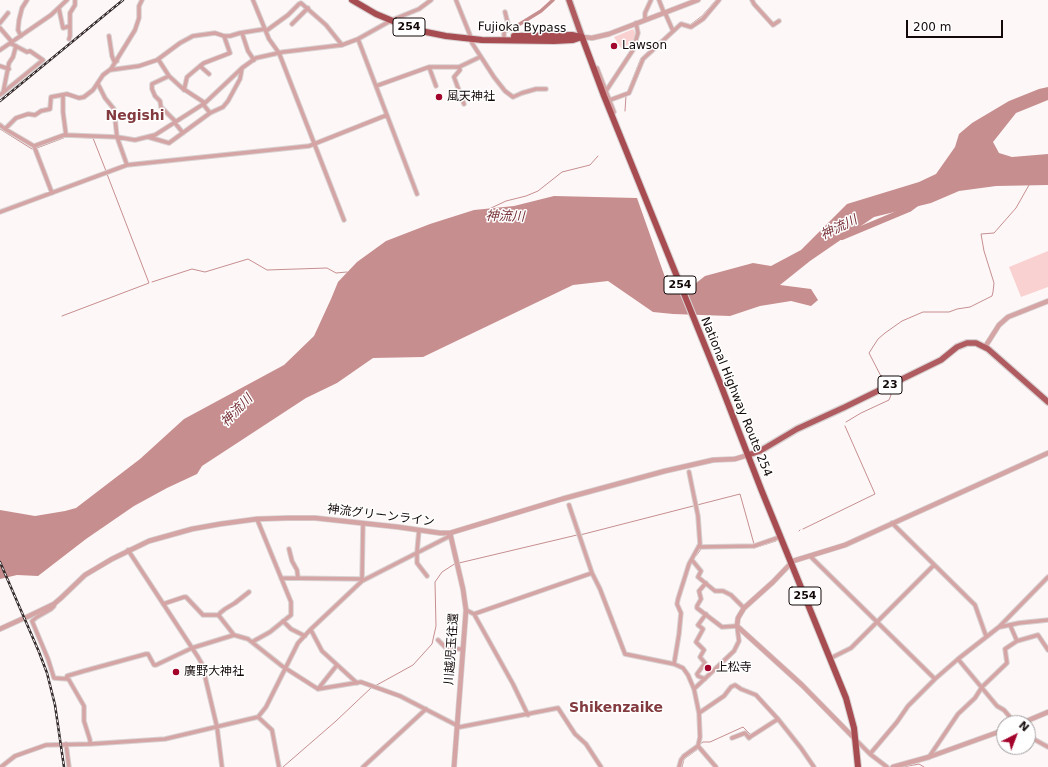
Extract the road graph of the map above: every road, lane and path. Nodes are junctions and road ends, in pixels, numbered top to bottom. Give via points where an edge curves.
1 (27, 0) edge
2 (67, 0) edge
3 (75, 0) edge
4 (142, 0) edge
5 (253, 0) edge
6 (352, 0) edge
7 (431, 0) edge
8 (456, 0) edge
9 (569, 0) edge
10 (651, 0) edge
11 (659, 0) edge
12 (698, 0) edge
13 (719, 0) edge
14 (752, 0) edge
15 (308, 8) junction
16 (59, 9) junction
17 (505, 12) dead end
18 (8, 13) dead end
19 (664, 13) junction
20 (392, 20) junction
21 (645, 20) junction
22 (778, 21) dead end
23 (0, 23) edge
24 (636, 23) junction
25 (292, 24) dead end
26 (70, 26) junction
27 (0, 28) edge
28 (265, 30) junction
29 (673, 32) junction
30 (242, 33) junction
31 (21, 36) junction
32 (109, 36) dead end
33 (224, 36) junction
34 (504, 36) junction
35 (582, 37) junction
36 (470, 38) junction
37 (68, 39) dead end
38 (358, 39) junction
39 (11, 42) junction
40 (0, 44) edge
41 (342, 45) junction
42 (16, 46) junction
43 (2, 49) edge
44 (278, 53) junction
45 (480, 57) junction
46 (158, 59) junction
47 (254, 60) junction
48 (116, 61) junction
49 (590, 62) junction
50 (0, 66) edge
51 (200, 66) junction
52 (429, 66) junction
53 (459, 67) junction
54 (9, 68) junction
55 (242, 68) junction
56 (110, 70) junction
57 (209, 74) dead end
58 (169, 76) junction
59 (98, 84) junction
60 (376, 86) junction
61 (436, 86) dead end
62 (546, 89) dead end
63 (184, 90) junction
64 (606, 91) junction
65 (1, 94) edge
66 (63, 95) junction
67 (610, 100) junction
68 (204, 104) junction
69 (464, 104) dead end
70 (614, 112) dead end
71 (210, 113) junction
72 (387, 116) junction
73 (175, 122) junction
74 (0, 125) edge
75 (5, 129) junction
76 (183, 133) junction
77 (66, 135) junction
78 (117, 137) junction
79 (148, 137) junction
80 (314, 144) junction
81 (34, 146) junction
82 (127, 165) junction
83 (52, 193) junction
84 (417, 194) dead end
85 (0, 212) edge
86 (344, 220) dead end
87 (1048, 301) edge
88 (985, 347) junction
89 (1048, 402) edge
90 (747, 452) junction
91 (1048, 453) edge
92 (689, 472) dead end
93 (569, 504) dead end
94 (257, 519) junction
95 (363, 524) junction
96 (892, 524) junction
97 (419, 530) junction
98 (450, 533) junction
99 (777, 538) dead end
100 (700, 547) junction
101 (289, 549) dead end
102 (128, 550) junction
103 (417, 552) junction
104 (810, 556) junction
105 (692, 560) junction
106 (791, 562) junction
107 (934, 565) junction
108 (592, 573) junction
109 (426, 576) dead end
110 (1048, 577) edge
111 (281, 578) junction
112 (298, 578) junction
113 (362, 580) junction
114 (706, 583) junction
115 (249, 592) dead end
116 (54, 604) junction
117 (163, 604) junction
118 (744, 608) junction
119 (466, 610) junction
120 (474, 614) junction
121 (706, 614) junction
122 (219, 616) junction
123 (27, 617) dead end
124 (22, 619) dead end
125 (1048, 620) edge
126 (283, 621) junction
127 (877, 622) junction
128 (1010, 625) junction
129 (737, 626) junction
130 (999, 627) junction
131 (0, 629) edge
132 (310, 630) junction
133 (234, 635) junction
134 (304, 636) junction
135 (986, 636) junction
136 (438, 640) dead end
137 (1017, 641) junction
138 (252, 642) junction
139 (192, 648) junction
140 (463, 649) junction
141 (1048, 650) edge
142 (831, 658) junction
143 (958, 659) junction
144 (674, 664) junction
145 (336, 665) junction
146 (286, 668) junction
147 (66, 679) junction
148 (705, 679) junction
149 (935, 679) junction
150 (357, 683) junction
151 (982, 687) junction
152 (318, 689) junction
153 (694, 689) junction
154 (426, 709) junction
155 (1048, 712) edge
156 (699, 713) junction
157 (528, 715) junction
158 (1008, 715) edge
159 (1036, 717) edge
160 (258, 718) junction
161 (778, 719) junction
162 (457, 726) junction
163 (217, 727) junction
164 (996, 733) edge
165 (732, 738) dead end
166 (856, 739) junction
167 (1036, 740) edge
168 (66, 744) junction
169 (90, 744) junction
170 (698, 746) junction
171 (1048, 747) edge
172 (870, 754) junction
173 (929, 757) junction
174 (1, 767) edge
175 (69, 767) edge
176 (222, 767) edge
177 (278, 767) edge
178 (363, 767) edge
179 (454, 767) edge
180 (601, 767) edge
181 (679, 767) edge
182 (716, 767) edge
183 (814, 767) edge
184 (858, 767) edge
185 (887, 767) edge
186 (893, 767) edge

1 - 31 street via 19,20 18,30
2 - 16 street
3 - 26 street via 70,13
4 - 48 street via 135,30
5 - 28 street
6 - 20 highway, Fujioka Bypass / 254
7 - 20 street via 420,9
8 - 36 street
9 - 35 main road
10 - 21 street
11 - 19 street
12 - 19 street
13 - 29 street via 703,19 691,27 681,24
14 - 22 street via 773,25
15 - 25 street
15 - 28 street via 299,4 288,15
15 - 41 street
16 - 26 street via 63,28
16 - 31 street
17 - 34 street via 509,28 504,32
18 - 23 street
19 - 21 street
19 - 29 street
20 - 36 highway, Fujioka Bypass / 254 via 426,32
20 - 38 street
21 - 24 street
24 - 35 street via 604,35
24 - 64 street via 638,33 633,50
26 - 37 street
27 - 39 street
28 - 30 street
28 - 44 street
29 - 67 street via 643,59 629,93
30 - 33 street
30 - 47 street
31 - 39 street
32 - 48 street via 112,56
33 - 46 street via 215,33 193,36
33 - 51 street via 230,53
34 - 35 highway, Fujioka Bypass / 254
34 - 36 highway, Fujioka Bypass / 254
35 - 36 highway, Fujioka Bypass / 254 via 573,40
35 - 49 highway, National Highway Route 254 / 254
36 - 45 street
38 - 41 street
38 - 60 street
39 - 42 street
39 - 43 street
40 - 43 street
41 - 44 street
42 - 54 street
42 - 65 street via 43,60
44 - 47 street
44 - 80 street
45 - 53 street
45 - 62 street via 501,87 513,97 536,89
46 - 56 street via 139,66
46 - 58 street
47 - 55 street
48 - 56 street
49 - 64 street via 595,65
49 - 90 highway, National Highway Route 254 / 254
50 - 54 street
51 - 57 street
51 - 63 street via 187,77
52 - 53 street
52 - 60 street
52 - 61 street
53 - 69 street via 460,70 454,77
54 - 65 street
55 - 68 street
55 - 71 street via 240,79 228,101 223,107
56 - 59 street via 103,75
58 - 63 street
58 - 73 street via 152,84 152,89 160,100 161,107
59 - 66 street via 84,97
59 - 78 street via 114,109
60 - 72 street
63 - 68 street
64 - 67 street
66 - 75 street via 51,97 50,109 16,118
66 - 77 street
67 - 70 street
68 - 71 street
68 - 73 street
71 - 76 street
72 - 80 street
72 - 84 street
73 - 76 street
73 - 79 street
74 - 75 street
75 - 81 street
76 - 79 street via 169,143
77 - 78 street
77 - 81 street
78 - 79 street via 135,140
78 - 82 street
80 - 82 street
80 - 86 street
81 - 83 street
82 - 83 street
83 - 85 street
87 - 88 street via 1008,317 999,325
88 - 89 main road
88 - 90 main road, 23 via 967,343 957,347 941,360 797,429 760,451
90 - 98 street, 神流グリーンライン via 734,459 713,460 665,471
90 - 106 highway, National Highway Route 254 / 254
91 - 96 street
92 - 100 street via 698,516
93 - 108 street
94 - 95 street, 神流グリーンライン via 315,518
94 - 102 street, 神流グリーンライン via 192,529
94 - 111 street
95 - 97 street, 神流グリーンライン
95 - 113 street
96 - 104 street via 845,545
96 - 107 street
97 - 98 street, 神流グリーンライン
97 - 103 street
98 - 103 street via 448,537
98 - 119 street, 川越児玉往還
99 - 100 street via 754,546
100 - 105 street
101 - 112 street
102 - 116 street, 神流グリーンライン via 85,575
102 - 117 street
103 - 109 street via 417,563
103 - 113 street
104 - 106 street
104 - 127 street
105 - 114 street via 700,571 698,577
105 - 144 street via 677,604 681,613 680,634
106 - 118 street via 774,582
106 - 142 highway, National Highway Route 254 / 254
107 - 127 street
107 - 135 street via 975,605
108 - 120 street
108 - 144 street via 625,654
110 - 130 street
111 - 112 street
111 - 126 street via 291,602 291,615
112 - 113 street
113 - 132 street
114 - 118 street via 715,591 731,595
114 - 121 street via 699,591 701,599 697,606
115 - 122 street
116 - 123 street, 神流グリーンライン
116 - 147 street via 51,610 32,621 54,678
117 - 122 street via 186,597 203,615
117 - 139 street
118 - 129 street
119 - 120 street
119 - 140 street, 川越児玉往還
120 - 157 street
121 - 129 street via 722,626
121 - 148 street via 698,625 703,629 696,642 704,650 700,657 705,663 697,674
122 - 133 street
124 - 131 street
125 - 128 street
126 - 134 street
126 - 138 street
127 - 142 street via 851,648
127 - 149 street
128 - 130 street
128 - 137 street
129 - 148 street via 739,641 734,651
129 - 166 street
130 - 135 street
132 - 134 street
132 - 145 street via 322,651
133 - 138 street
133 - 139 street
134 - 146 street
135 - 143 street
136 - 140 street via 447,649
137 - 141 street via 1038,635
137 - 151 street via 1005,649 1007,663
138 - 146 street
139 - 147 street via 156,665 146,654 67,676
139 - 163 street via 202,664
140 - 162 street, 川越児玉往還
142 - 166 highway, National Highway Route 254 / 254 via 846,698
143 - 149 street
143 - 151 street
144 - 153 street via 686,671
145 - 150 street
145 - 152 street
146 - 152 street
146 - 160 street via 266,708
147 - 169 street via 84,706 84,721
148 - 153 street
149 - 172 street via 908,706
150 - 152 street
150 - 154 street via 361,682 400,696
151 - 158 street via 997,706
151 - 173 street via 975,698 958,714
153 - 156 street
154 - 162 street
154 - 178 street
155 - 159 street
156 - 161 street via 735,685 756,695
156 - 170 street
157 - 162 street
157 - 180 street via 558,708
160 - 163 street
160 - 177 street via 272,730
161 - 165 street via 750,738 745,733
161 - 183 street
162 - 179 street, 川越児玉往還
163 - 169 street via 165,739
163 - 176 street
164 - 173 street
166 - 172 street
166 - 184 highway, National Highway Route 254 / 254
167 - 171 street
168 - 169 street
168 - 174 street via 46,745 20,754
168 - 175 street
170 - 181 street via 684,756
170 - 182 street
172 - 185 street
173 - 186 street

